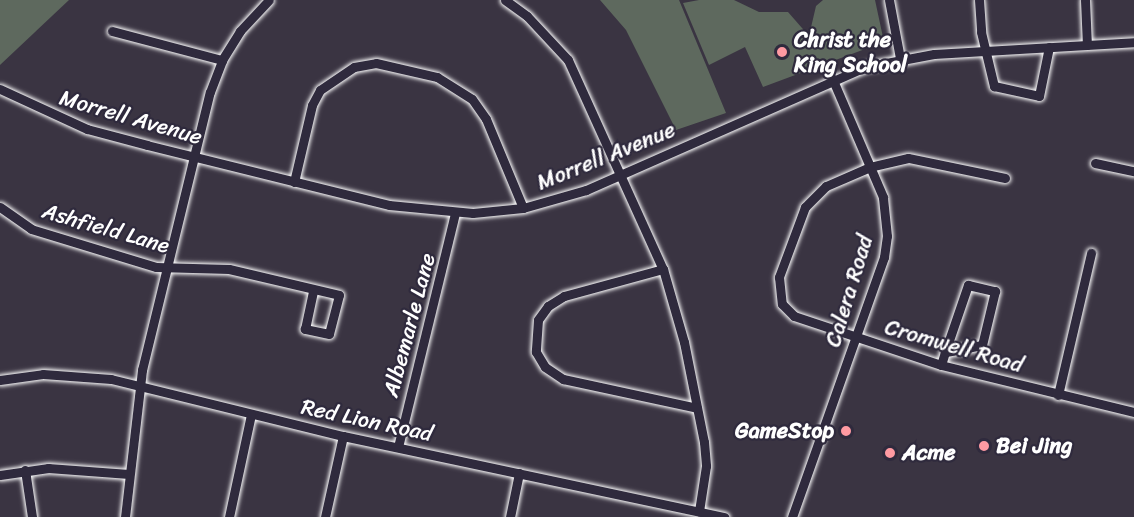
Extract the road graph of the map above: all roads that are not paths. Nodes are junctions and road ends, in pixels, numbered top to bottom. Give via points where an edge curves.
1 (505, 0) edge
2 (889, 0) edge
3 (979, 0) edge
4 (1085, 0) edge
5 (264, 1) edge
6 (112, 31) dead end
7 (1134, 42) edge
8 (1087, 45) junction
9 (1049, 47) junction
10 (987, 51) junction
11 (900, 58) junction
12 (222, 60) junction
13 (832, 78) junction
14 (0, 89) edge
15 (195, 156) junction
16 (1095, 163) dead end
17 (870, 167) junction
18 (1134, 171) edge
19 (621, 174) junction
20 (1005, 178) dead end
21 (294, 182) junction
22 (0, 207) edge
23 (523, 208) junction
24 (455, 213) junction
25 (1090, 253) dead end
26 (168, 267) junction
27 (663, 269) junction
28 (313, 290) junction
29 (857, 337) junction
30 (945, 352) junction
31 (941, 365) junction
32 (0, 380) edge
33 (140, 386) junction
34 (1058, 395) junction
35 (697, 408) junction
36 (1134, 412) edge
37 (251, 414) junction
38 (343, 436) junction
39 (398, 447) junction
40 (25, 470) junction
41 (519, 473) junction
42 (129, 474) junction
43 (0, 475) edge
44 (699, 512) junction
45 (32, 517) edge
46 (125, 517) edge
47 (229, 517) edge
48 (325, 517) edge
49 (510, 517) edge
50 (725, 517) edge
51 (792, 517) edge

1 - 19 street via 527,16 568,60
2 - 11 street
3 - 10 street
4 - 8 street
5 - 12 street
6 - 12 street
7 - 8 street, Morrell Avenue
8 - 9 street, Morrell Avenue
9 - 10 street, Morrell Avenue
9 - 10 street via 1039,96 994,86
10 - 11 street, Morrell Avenue
11 - 13 street, Morrell Avenue
12 - 15 street
13 - 17 street, Calera Road
13 - 19 street, Morrell Avenue
14 - 15 street, Morrell Avenue via 87,129
15 - 21 street, Morrell Avenue
15 - 26 street
16 - 18 street
17 - 20 street via 908,158
17 - 29 street, Calera Road via 883,197 887,236
17 - 29 street, Cromwell Road via 826,186 808,200 779,276 782,304 794,316
19 - 23 street, Morrell Avenue via 571,195
19 - 27 street
21 - 23 street via 312,105 320,90 354,67 376,63 437,77 472,99 486,119
21 - 24 street, Morrell Avenue via 389,205
22 - 26 street, Ashfield Lane via 31,229
23 - 24 street, Morrell Avenue
24 - 39 street, Albemarle Lane
25 - 34 street
26 - 28 street, Ashfield Lane via 229,269
26 - 33 street
27 - 35 street via 684,342
27 - 35 street via 564,296 548,306 538,321 536,352 545,367 563,379
28 - 28 street, Ashfield Lane via 339,295 329,334 305,329
29 - 31 street, Cromwell Road
29 - 51 street, Calera Road
30 - 30 street via 982,345 995,291 968,285
30 - 31 street
31 - 34 street, Cromwell Road
32 - 33 street, Red Lion Road via 43,374 111,379
33 - 37 street, Red Lion Road
33 - 42 street
34 - 36 street, Cromwell Road
35 - 44 street via 706,466
37 - 38 street, Red Lion Road
37 - 47 street
38 - 39 street, Red Lion Road
38 - 48 street
39 - 41 street, Red Lion Road
40 - 42 street via 75,468
40 - 43 street
40 - 45 street
41 - 44 street, Red Lion Road
41 - 49 street
42 - 46 street
44 - 50 street, Red Lion Road

